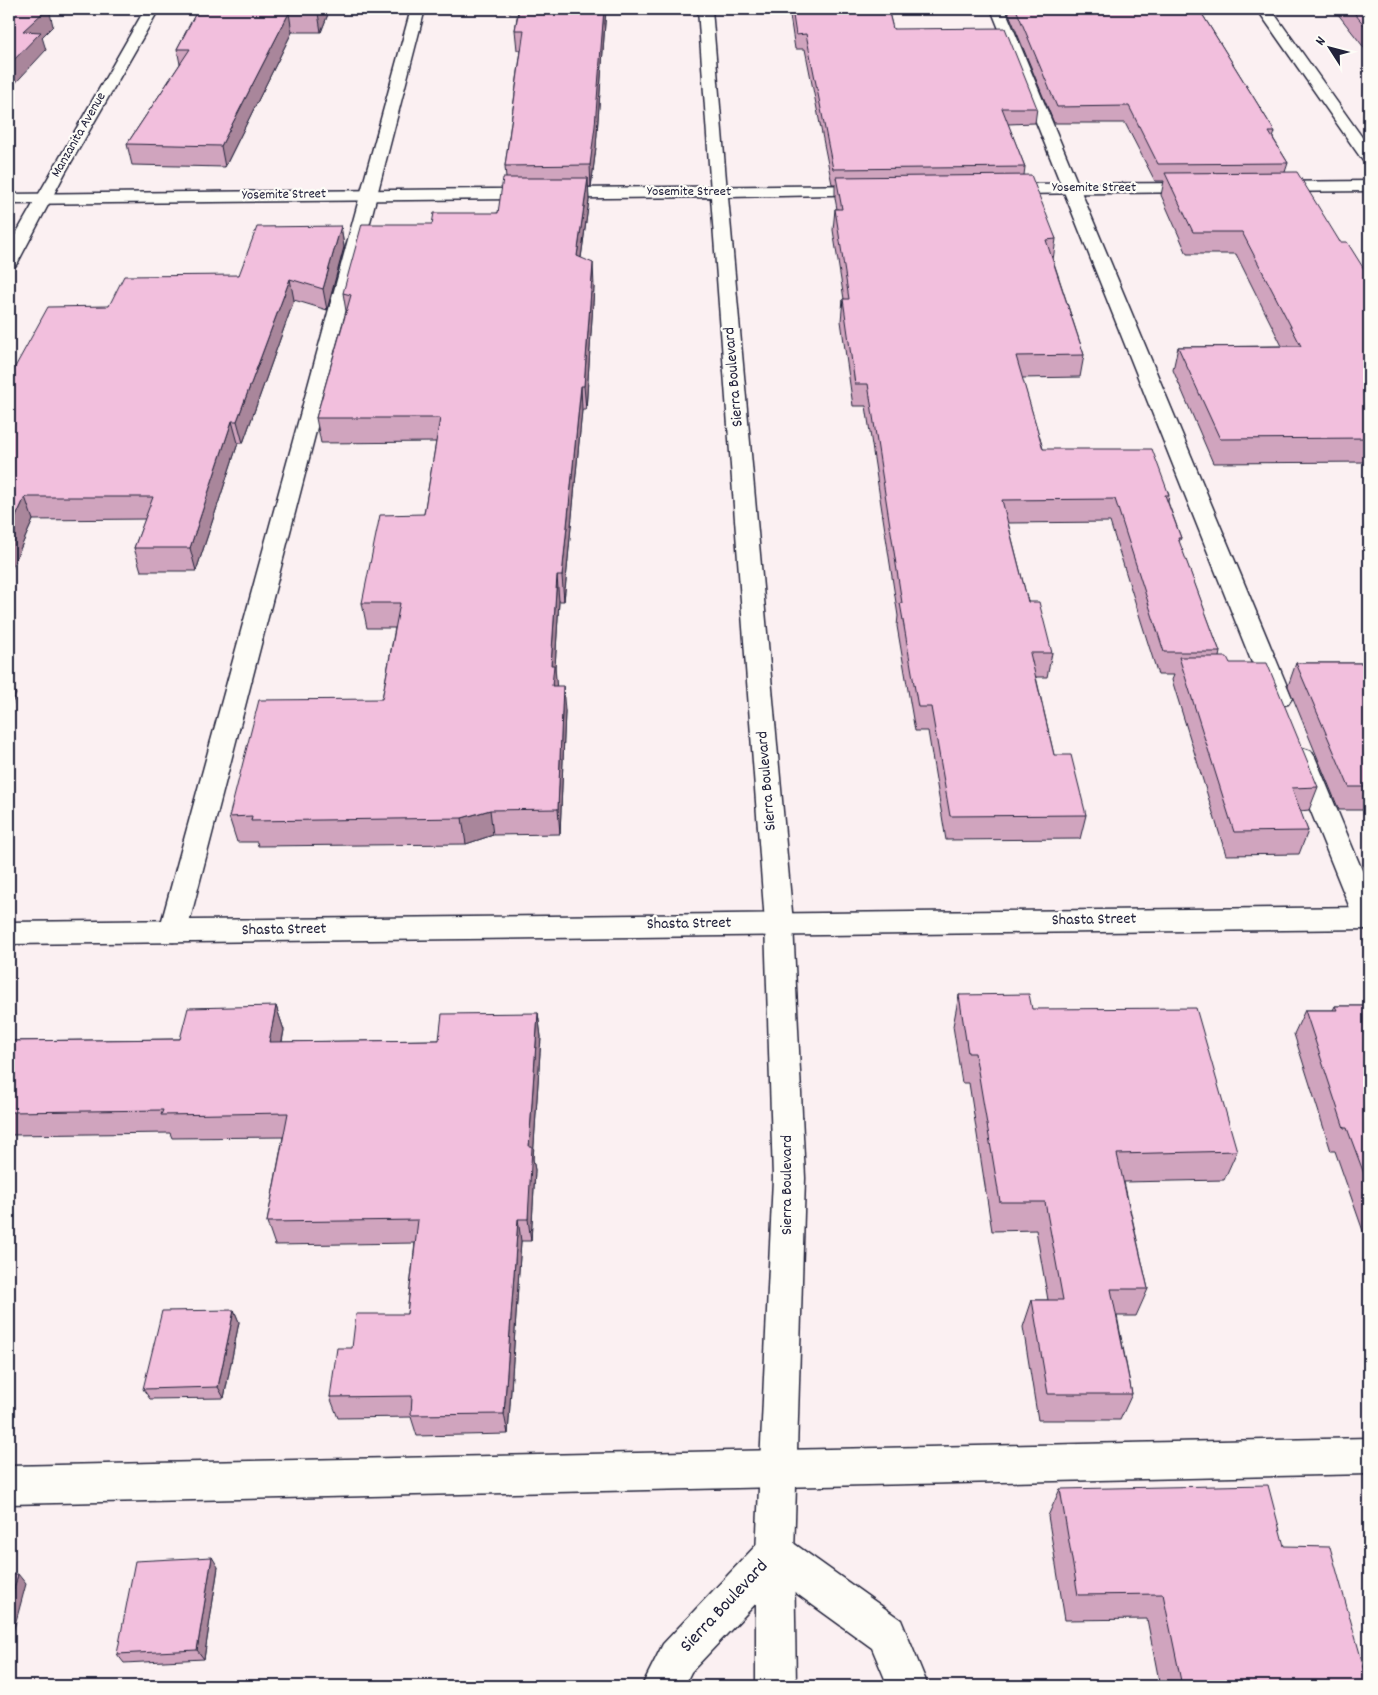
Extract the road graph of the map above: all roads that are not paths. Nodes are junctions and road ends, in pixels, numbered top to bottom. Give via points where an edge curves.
1 (152, 9) edge
2 (418, 9) edge
3 (705, 9) edge
4 (998, 9) edge
5 (1264, 9) edge
6 (1369, 158) edge
7 (1369, 186) edge
8 (1250, 187) edge
9 (1072, 188) junction
10 (1221, 188) edge
11 (983, 189) edge
12 (893, 190) edge
13 (719, 192) junction
14 (369, 194) junction
15 (44, 198) junction
16 (9, 199) edge
17 (9, 262) edge
18 (1285, 714) edge
19 (1297, 742) edge
20 (1368, 918) edge
21 (779, 923) junction
22 (173, 931) junction
23 (9, 933) edge
24 (1369, 1456) edge
25 (780, 1468) junction
26 (9, 1485) edge
27 (775, 1554) junction
28 (662, 1686) edge
29 (776, 1686) edge
30 (908, 1686) edge

1 - 15 street, Manzanita Avenue
2 - 14 street
3 - 13 street, Sierra Boulevard
4 - 9 street
5 - 6 street
7 - 8 street
9 - 10 street, Yosemite Street
9 - 11 street, Yosemite Street
9 - 18 street
12 - 13 street, Yosemite Street
13 - 14 street, Yosemite Street
13 - 21 street, Sierra Boulevard
14 - 15 street, Yosemite Street
14 - 22 street
15 - 16 street, Yosemite Street
15 - 17 street, Manzanita Avenue
19 - 20 street
20 - 21 street, Shasta Street
21 - 22 street, Shasta Street
21 - 25 street, Sierra Boulevard via 789,1178
22 - 23 street, Shasta Street
24 - 25 street
25 - 26 street
25 - 27 street, Sierra Boulevard
27 - 28 street, Sierra Boulevard via 677,1658
27 - 29 street, Sierra Boulevard
27 - 30 street, Sierra Boulevard via 887,1634

